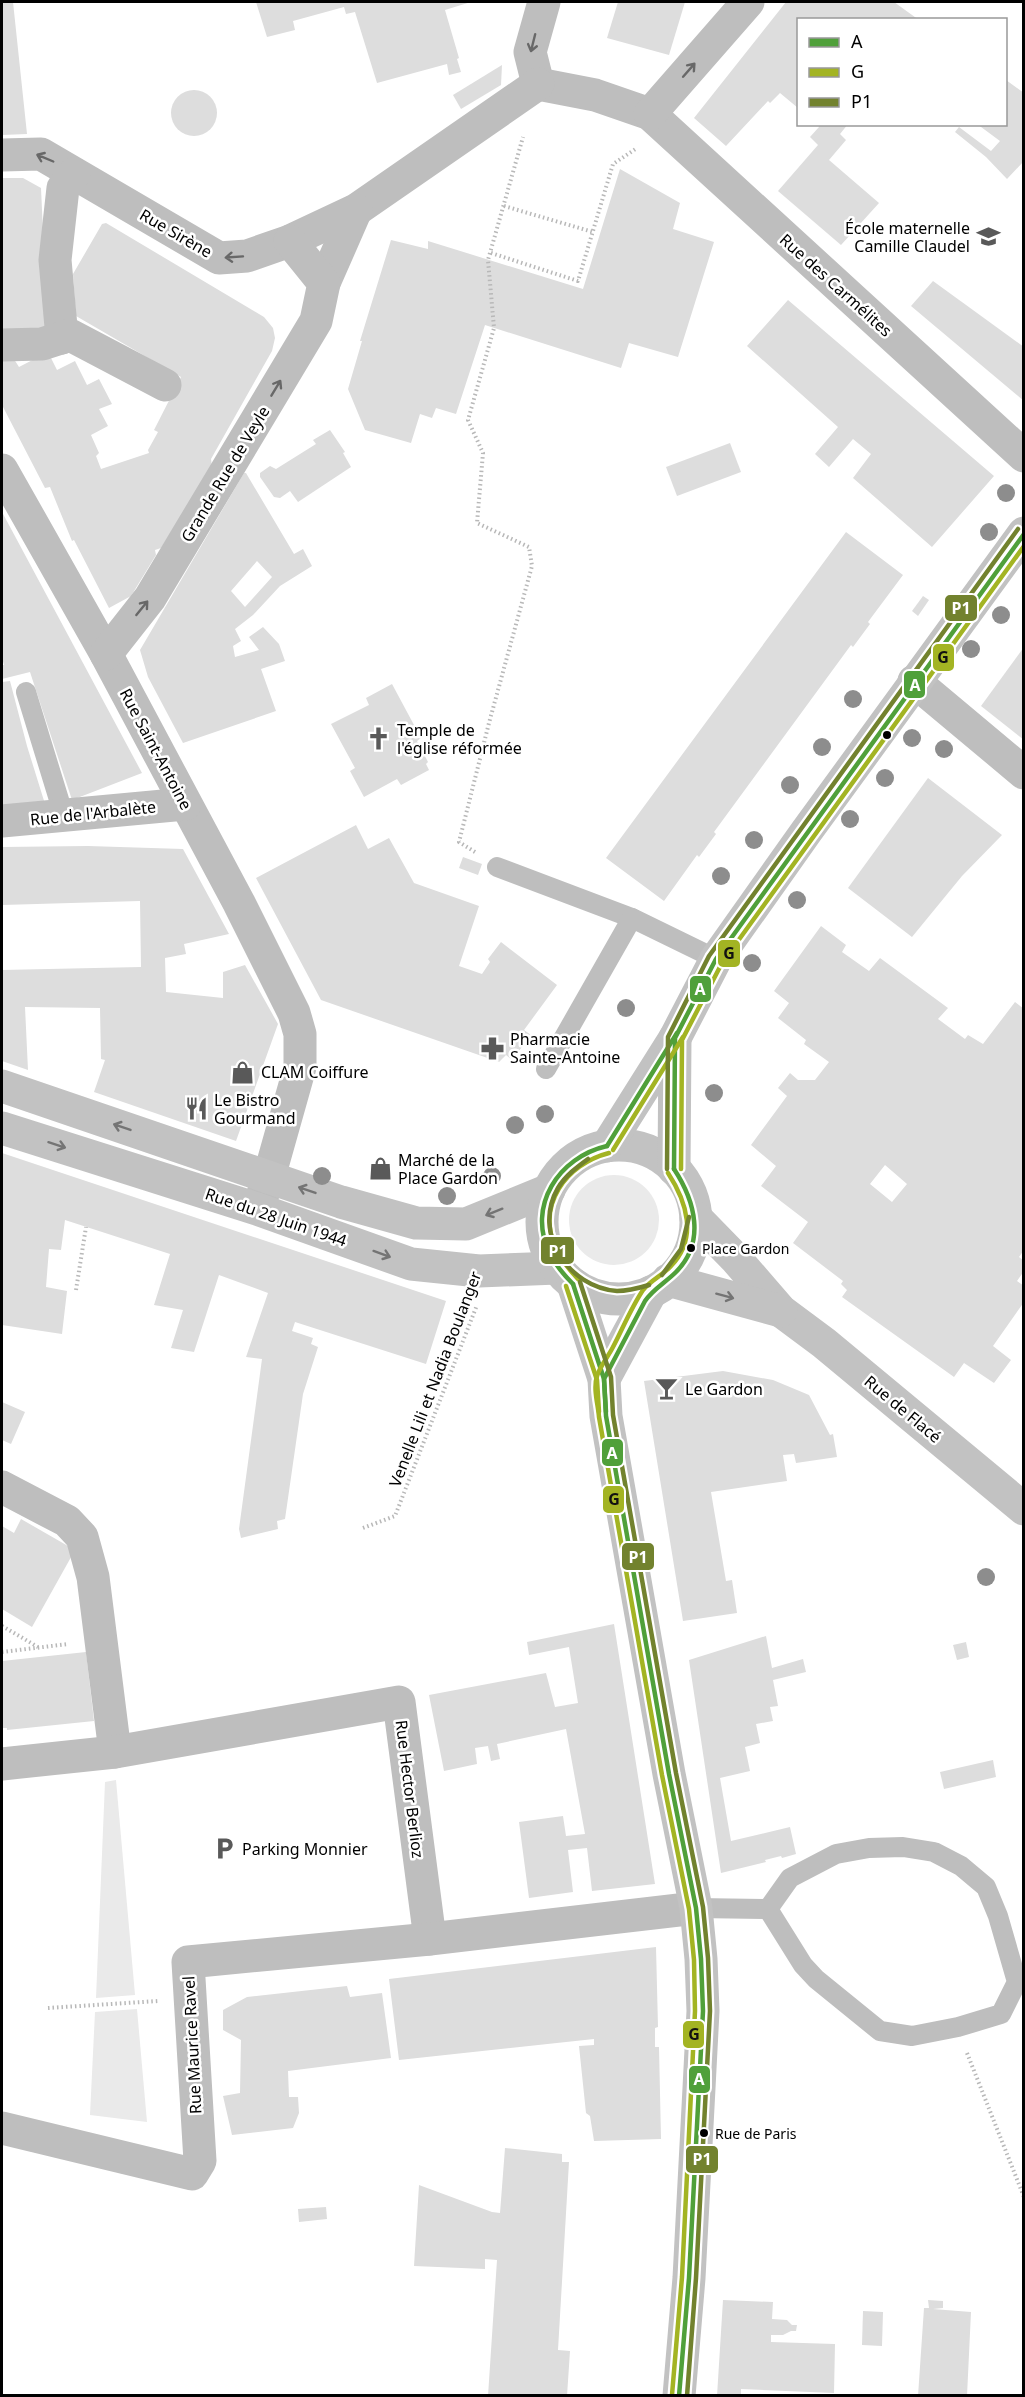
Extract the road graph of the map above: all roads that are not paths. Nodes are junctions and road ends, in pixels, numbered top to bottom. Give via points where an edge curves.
1 (544, 2) edge
2 (748, 2) edge
3 (538, 84) junction
4 (658, 121) junction
5 (2, 155) edge
6 (74, 174) junction
7 (356, 210) junction
8 (290, 241) junction
9 (324, 283) junction
10 (62, 338) junction
11 (2, 345) edge
12 (165, 385) dead end
13 (1023, 456) edge
14 (2, 470) edge
15 (1023, 533) edge
16 (106, 654) junction
17 (914, 681) junction
18 (26, 692) dead end
19 (1023, 773) edge
20 (185, 804) junction
21 (64, 816) junction
22 (2, 821) edge
23 (497, 867) road end
24 (632, 918) junction
25 (716, 959) junction
26 (675, 1038) junction
27 (546, 1069) dead end
28 (2, 1086) edge
29 (2, 1128) edge
30 (607, 1146) junction
31 (674, 1169) junction
32 (269, 1177) junction
33 (549, 1190) junction
34 (257, 1209) junction
35 (696, 1218) junction
36 (565, 1276) junction
37 (660, 1286) junction
38 (781, 1311) junction
39 (604, 1379) junction
40 (2, 1487) edge
41 (1023, 1509) edge
42 (115, 1752) junction
43 (2, 1764) edge
44 (696, 1908) junction
45 (768, 1909) junction
46 (430, 1939) junction
47 (2, 2128) edge
48 (679, 2396) edge

1 -> 3 street via 530,52
4 -> 2 street
3 - 4 street via 595,95
3 - 7 street
4 - 13 street, Rue des Carmélites
6 -> 5 street, Rue Sirène via 41,154
8 -> 6 street, Rue Sirène via 247,256 219,258
6 - 10 street via 63,188 55,260
7 - 8 street, Rue Sirène
7 - 9 street, Grande Rue de Veyle
8 - 9 street
16 -> 9 street, Grande Rue de Veyle via 150,598 316,321
10 - 11 street via 42,344
10 - 12 street via 70,336
14 - 16 street, Rue Saint-Antoine
15 - 17 main road
16 - 20 street, Rue Saint-Antoine
17 - 19 street
17 - 25 main road
18 - 21 lane
20 - 21 street, Rue de l'Arbalète
20 - 32 street, Rue Saint-Antoine via 249,923 294,1013 300,1034 300,1067
21 - 22 street, Rue de l'Arbalète
23 - 24 lane
24 - 25 lane
24 - 27 lane
25 - 26 main road
26 - 30 main road
26 - 31 main road
32 -> 28 main road
29 -> 34 main road, Rue du 28 Juin 1944
30 - 31 main road via 644,1149
30 - 33 main road via 583,1154 563,1169
31 - 35 main road via 686,1184
33 -> 32 main road via 466,1224 416,1223
32 - 34 street
33 - 36 main road via 542,1230 547,1250
34 -> 36 main road, Rue du 28 Juin 1944 via 411,1264
35 - 37 main road via 689,1252 680,1268
35 - 38 main road, Rue de Flacé
36 - 37 main road via 594,1294 616,1299
36 - 39 main road
37 -> 38 main road, Rue de Flacé
37 - 39 main road
38 - 41 main road, Rue de Flacé
39 - 44 main road via 606,1416
40 - 42 street via 67,1521 82,1537 93,1577
42 - 43 street, Rue Hector Berlioz
42 - 46 street, Rue Hector Berlioz via 399,1702
44 - 45 lane
44 - 46 street
44 - 48 main road via 703,2011
45 - 45 lane via 790,1878 836,1854 903,1847 934,1852 961,1866 986,1887 1017,1982 1001,2014 912,2036 880,2031 803,1965
46 - 47 street, Rue Maurice Ravel via 188,1962 200,2161 192,2174

